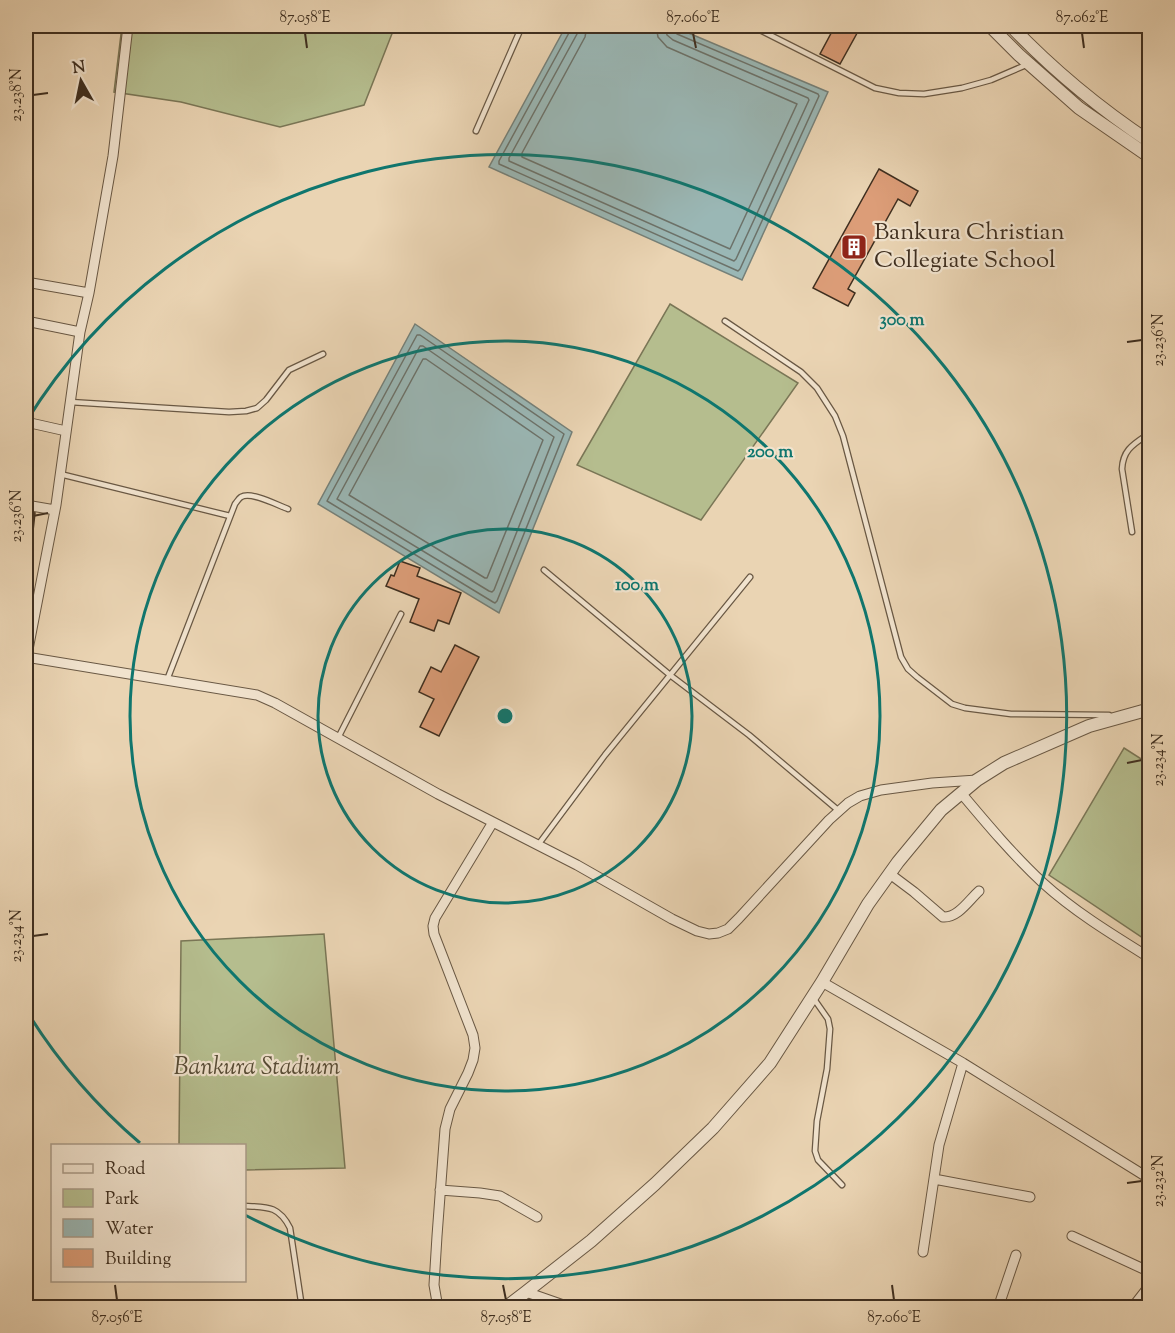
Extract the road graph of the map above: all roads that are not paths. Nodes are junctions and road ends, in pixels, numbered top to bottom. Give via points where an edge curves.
1 (128, 26) edge
2 (522, 26) edge
3 (752, 26) edge
4 (990, 26) edge
5 (1011, 26) edge
6 (1028, 64) junction
7 (476, 131) dead end
8 (1149, 142) edge
9 (1149, 157) edge
10 (26, 282) edge
11 (89, 293) junction
12 (26, 321) edge
13 (725, 321) dead end
14 (80, 333) junction
15 (323, 354) dead end
16 (70, 402) junction
17 (26, 422) edge
18 (66, 431) junction
19 (1149, 433) edge
20 (60, 474) junction
21 (26, 505) edge
22 (288, 508) dead end
23 (55, 510) junction
24 (230, 516) junction
25 (1132, 532) dead end
26 (544, 570) dead end
27 (750, 577) dead end
28 (26, 601) edge
29 (37, 603) junction
30 (401, 614) dead end
31 (26, 658) edge
32 (670, 675) junction
33 (166, 680) junction
34 (1149, 709) edge
35 (1126, 716) junction
36 (338, 738) junction
37 (977, 780) junction
38 (961, 793) junction
39 (839, 811) junction
40 (493, 822) junction
41 (538, 845) junction
42 (890, 874) junction
43 (979, 891) dead end
44 (1149, 958) edge
45 (822, 982) junction
46 (812, 996) junction
47 (963, 1063) junction
48 (934, 1179) junction
49 (1149, 1179) edge
50 (842, 1185) dead end
51 (440, 1190) junction
52 (1030, 1197) dead end
53 (246, 1206) edge
54 (537, 1217) dead end
55 (1072, 1236) dead end
56 (923, 1252) dead end
57 (1016, 1255) dead end
58 (1149, 1272) edge
59 (1149, 1285) edge
60 (526, 1292) junction
61 (302, 1308) edge
62 (438, 1308) edge
63 (505, 1308) edge
64 (572, 1308) edge
65 (998, 1308) edge
66 (1132, 1308) edge

1 - 11 street via 113,156
2 - 7 lane
3 - 6 lane via 875,88 899,93 962,88
4 - 6 street
5 - 8 street via 1067,80
6 - 9 street via 1079,108
10 - 11 street
11 - 14 street
12 - 14 street
13 - 35 lane via 801,372 835,416 901,657 908,669 952,704 965,708 1011,714
14 - 16 street
15 - 16 lane via 289,370 266,400 246,411
16 - 18 street
17 - 18 street
18 - 20 street
19 - 25 lane via 1132,445 1122,460
20 - 23 street
20 - 24 lane
21 - 23 street
22 - 24 lane via 247,495 235,504
23 - 29 street
24 - 33 lane
26 - 32 lane
27 - 32 lane
28 - 29 street
29 - 31 street
30 - 36 lane
31 - 33 street
32 - 39 lane
32 - 41 lane
33 - 36 street via 257,695
34 - 35 street
35 - 37 street via 1089,726 1005,763
36 - 40 street
37 - 38 street
37 - 39 street via 880,790 861,796
38 - 42 street via 941,810
38 - 44 street via 1044,883
39 - 41 street via 739,918 718,933 697,931 672,919
40 - 41 street
40 - 51 street via 433,926 475,1048 468,1073 450,1108
42 - 43 street via 943,917 955,915
42 - 45 street
45 - 46 street
45 - 47 street
46 - 50 lane via 822,1008 830,1029 815,1151 818,1160
46 - 60 street via 770,1063 713,1128 591,1241
47 - 48 street via 939,1144
47 - 49 street
48 - 52 street
48 - 56 street
51 - 54 street via 500,1196
51 - 62 street via 435,1285
53 - 61 lane via 275,1210 284,1216 290,1228
55 - 58 street
57 - 65 street
59 - 66 street
60 - 63 street
60 - 64 street

